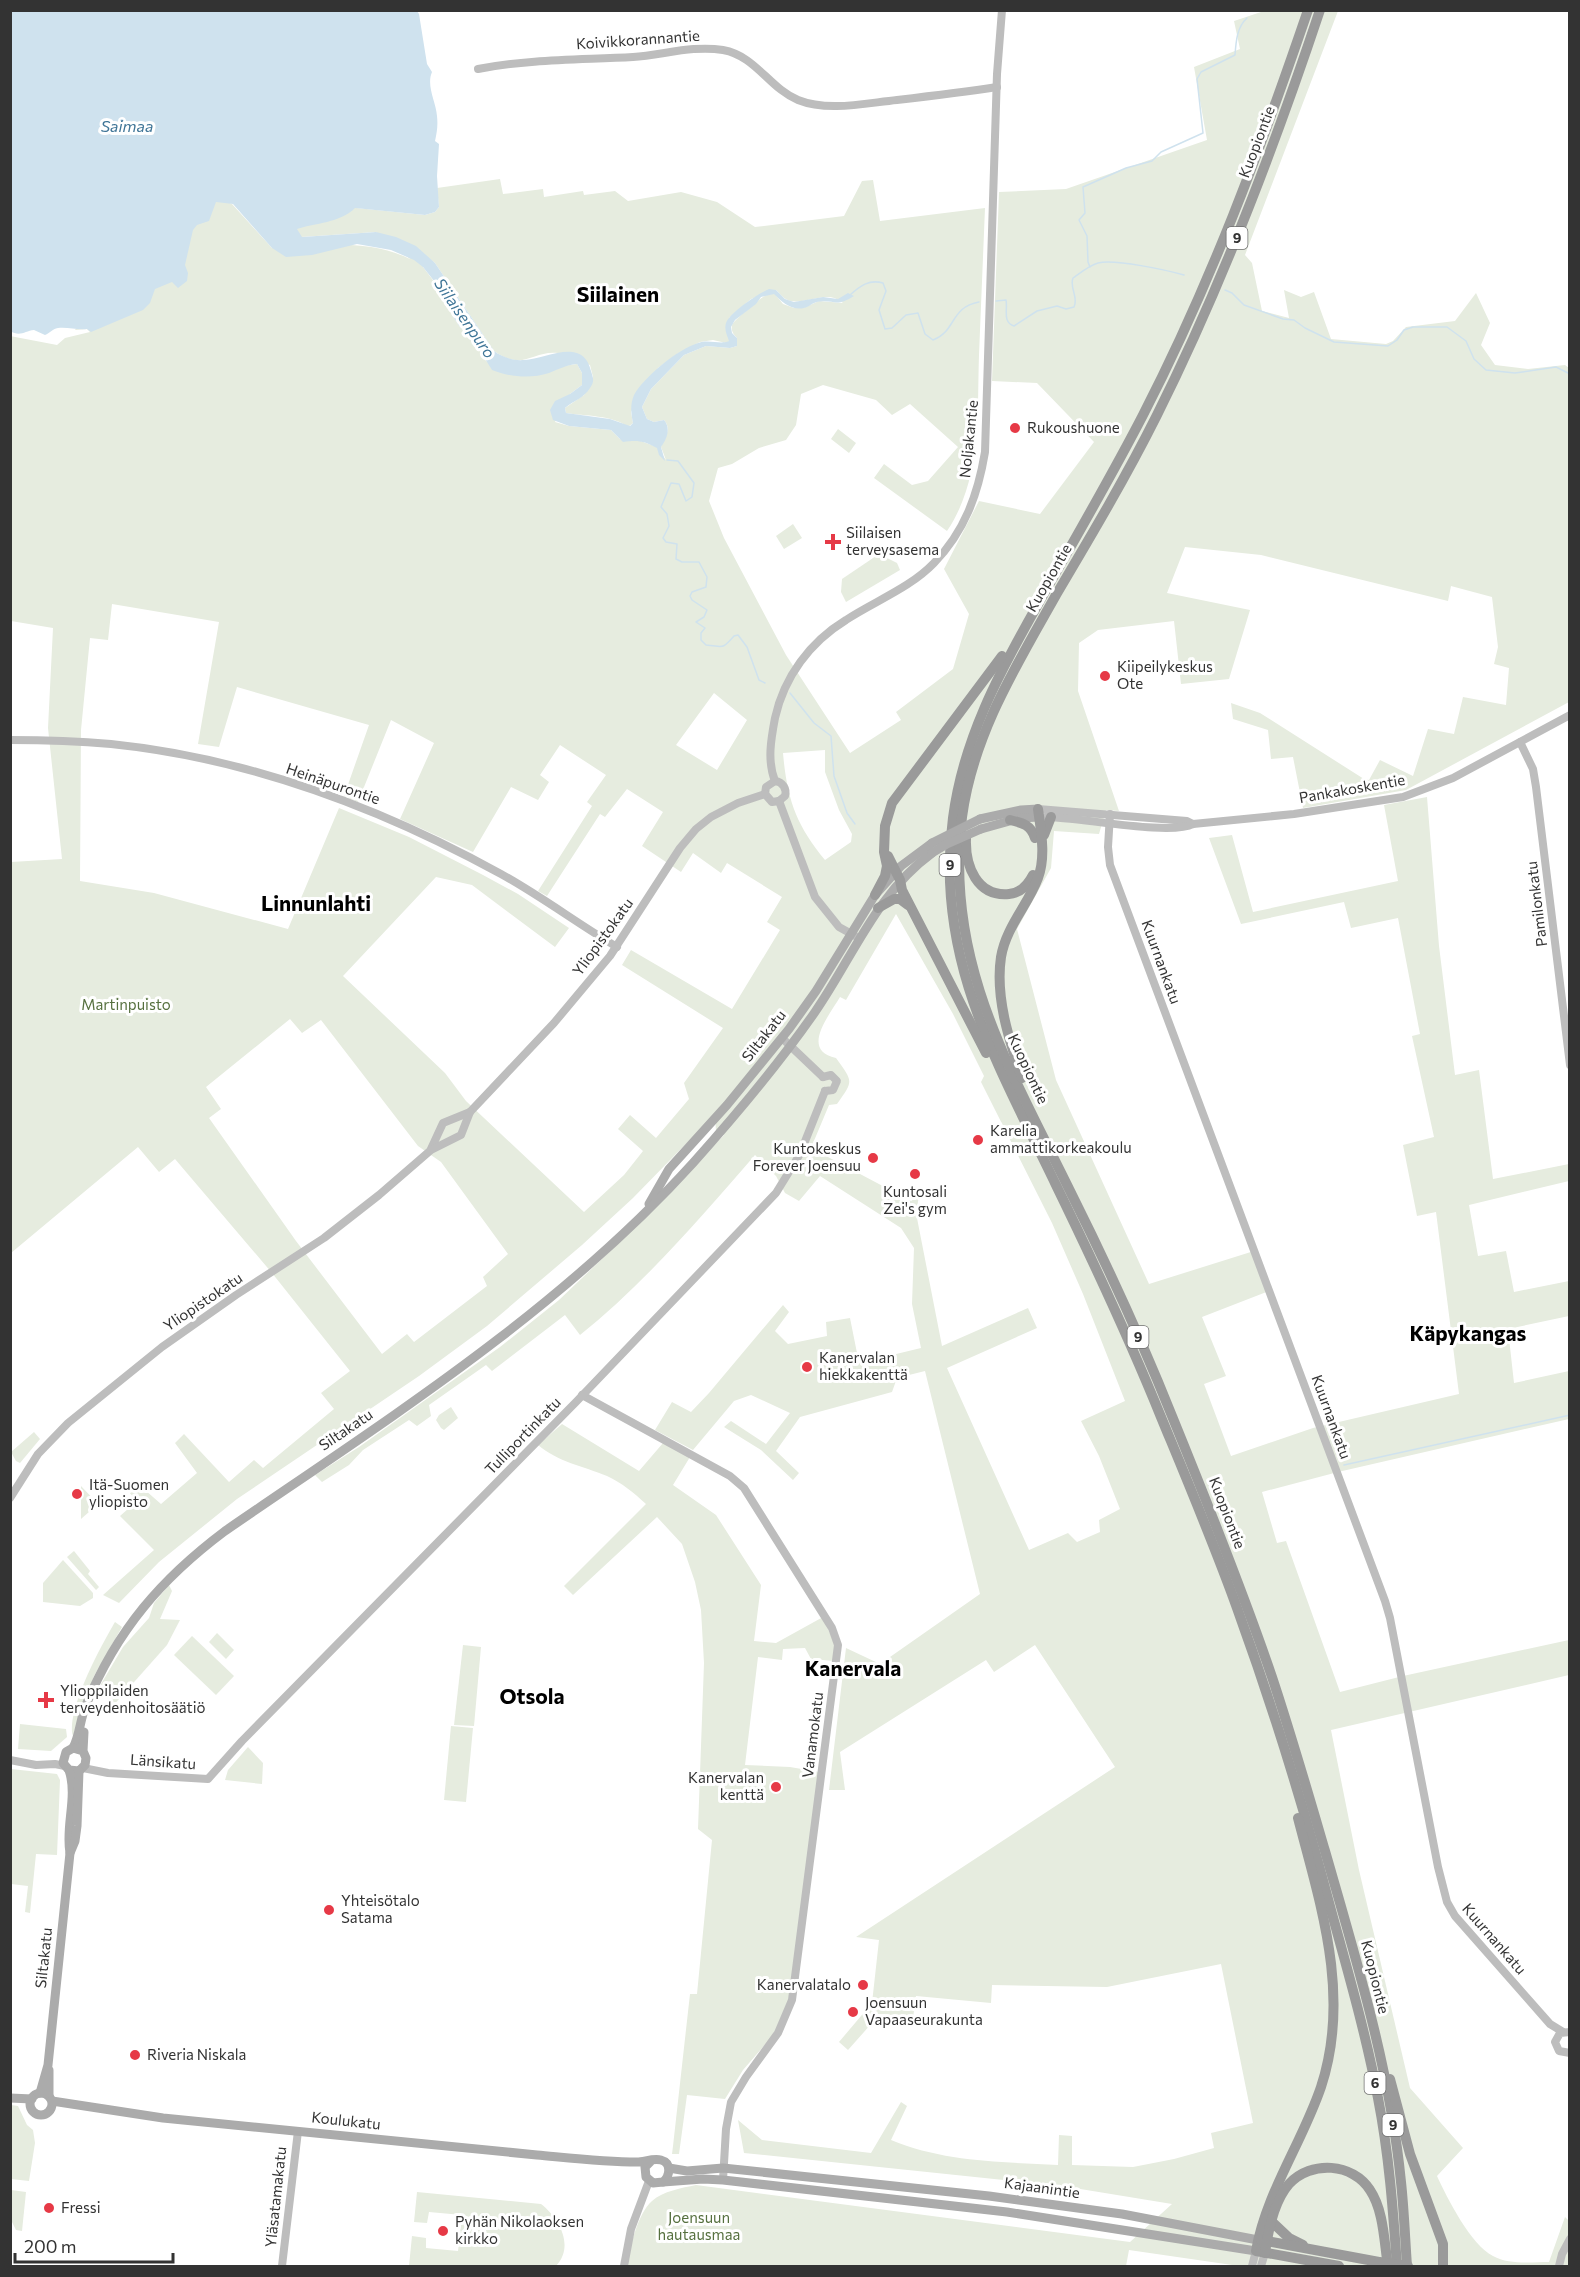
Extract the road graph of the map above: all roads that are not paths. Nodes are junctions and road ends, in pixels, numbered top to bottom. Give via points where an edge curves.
1 (1002, 10) edge
2 (1308, 10) edge
3 (1320, 10) edge
4 (478, 69) dead end
5 (997, 87) junction
6 (1018, 639) junction
7 (1569, 715) edge
8 (10, 740) edge
9 (1520, 742) junction
10 (775, 781) junction
11 (765, 794) junction
12 (966, 795) junction
13 (780, 801) junction
14 (1039, 814) junction
15 (1110, 818) junction
16 (1010, 820) junction
17 (981, 824) junction
18 (1035, 837) junction
19 (885, 845) junction
20 (898, 876) junction
21 (875, 895) junction
22 (878, 909) junction
23 (912, 910) junction
24 (855, 936) junction
25 (617, 946) junction
26 (782, 1038) junction
27 (791, 1046) junction
28 (1569, 1065) edge
29 (823, 1077) junction
30 (825, 1091) junction
31 (1012, 1094) junction
32 (470, 1112) junction
33 (1037, 1123) junction
34 (430, 1150) junction
35 (645, 1211) junction
36 (582, 1395) junction
37 (1191, 1476) junction
38 (1198, 1496) junction
39 (10, 1498) edge
40 (78, 1750) junction
41 (64, 1756) junction
42 (12, 1760) edge
43 (1288, 1765) junction
44 (76, 1767) junction
45 (208, 1779) joint
46 (1329, 1903) joint
47 (1363, 1987) junction
48 (1541, 2013) junction
49 (1566, 2032) edge
50 (1555, 2039) junction
51 (1569, 2053) edge
52 (10, 2098) edge
53 (42, 2101) junction
54 (10, 2103) edge
55 (297, 2131) junction
56 (652, 2160) junction
57 (600, 2161) junction
58 (669, 2168) junction
59 (723, 2168) junction
60 (654, 2180) junction
61 (723, 2180) junction
62 (1272, 2222) junction
63 (1262, 2240) junction
64 (1569, 2240) edge
65 (1314, 2251) junction
66 (1260, 2252) junction
67 (1444, 2254) junction
68 (1384, 2264) edge
69 (282, 2266) edge
70 (624, 2266) edge
71 (1252, 2266) edge
72 (1261, 2266) edge
73 (1340, 2266) edge
74 (1397, 2266) edge
75 (1408, 2266) edge
76 (1443, 2266) edge
77 (1454, 2266) edge
78 (1560, 2266) edge

1 - 5 street, Noljakantie
2 - 6 highway, Kuopiontie / 9 via 1261,144 1182,336 1104,488
3 - 12 highway, Kuopiontie / 9 via 1272,148 1193,340 1123,480 1006,684 984,733
4 - 5 street, Koivikkorannantie via 705,48 743,57 790,96 826,106
5 - 10 street, Noljakantie via 986,434 976,494 960,529 933,564 905,586 840,624 798,665 772,731 770,758
6 - 19 highway via 1009,645 898,792 885,826
6 - 31 highway, Kuopiontie / 9 via 987,699 966,756 955,802 950,852 952,914 962,971 981,1026
7 - 9 street, Pankakoskentie
8 - 25 street, Heinäpurontie via 110,744 165,752 315,790 434,839 504,876
9 - 15 street, Pankakoskentie via 1453,778 1403,797 1193,824
9 - 28 street, Pamilonkatu via 1536,787
10 - 11 street via 766,787
10 - 13 street via 785,789
11 - 13 street via 769,800
11 - 25 street, Yliopistokatu via 738,803 696,829
12 - 18 highway via 970,806 966,845 974,877 981,887 1000,895 1012,894 1028,885 1036,867
12 - 33 highway, Kuopiontie / 9 via 960,876 965,938 987,1014
13 - 24 street via 815,897 839,927
14 - 15 street, Pankakoskentie
14 - 15 street, Pankakoskentie
14 - 16 main road, Pankakoskentie
14 - 17 main road, Pankakoskentie via 1002,814
14 - 18 highway
14 - 33 highway via 1039,875 1010,928 999,978 1006,1026
15 - 48 street, Kuurnankatu via 1110,865 1390,1618 1447,1902
16 - 17 main road, Pankakoskentie
16 - 18 highway via 1027,825
17 - 20 main road, Pankakoskentie, bridge
17 - 20 main road, Pankakoskentie, bridge via 932,843
19 - 20 highway
19 - 21 highway via 887,866
20 - 21 main road, Siltakatu
20 - 22 main road, Siltakatu
20 - 23 highway
21 - 24 main road, Siltakatu
22 - 23 highway via 900,899
22 - 24 main road, Siltakatu
23 - 31 highway via 1001,1084
24 - 26 main road, Siltakatu
24 - 27 main road, Siltakatu via 825,996
25 - 32 street, Yliopistokatu via 554,1023
26 - 27 street
26 - 35 main road, Siltakatu via 669,1169
27 - 29 street
27 - 35 main road, Siltakatu via 738,1111
29 - 30 street via 821,1086
29 - 30 street via 831,1075 837,1081 833,1090
30 - 36 street, Tulliportinkatu via 800,1154 776,1193
31 - 37 highway, Kuopiontie / 9
32 - 34 street, Yliopistokatu via 443,1123
32 - 34 street, Yliopistokatu via 461,1135
33 - 37 highway, Kuopiontie / 9 via 1131,1320
34 - 39 street, Yliopistokatu via 348,1221 162,1347 68,1423 38,1454
35 - 40 main road, Siltakatu via 505,1335 202,1548 172,1574 124,1630 86,1704
36 - 45 street, Tulliportinkatu
36 - 59 street, Vanamokatu via 730,1476 744,1488 832,1628 838,1645 792,2000 778,2033 734,2095
37 - 38 highway, Kuopiontie / 9
38 - 43 highway, Kuopiontie / 9
38 - 47 highway, Kuopiontie / 9 via 1246,1602 1275,1684
40 - 41 main road
40 - 44 main road
41 - 42 street, Länsikatu
41 - 44 main road, Siltakatu
42 - 44 street, Länsikatu
43 - 46 highway, Kuopiontie / 9
43 - 63 highway via 1291,1791 1326,1925 1334,2012 1321,2086 1266,2212
44 - 45 street, Länsikatu
44 - 53 main road, Siltakatu via 77,1826 70,1853
46 - 74 highway, Kuopiontie / 6 via 1378,2096
47 - 67 highway via 1410,2154 1438,2226
47 - 75 highway, Kuopiontie / 9 via 1395,2141
48 - 49 street, Kuurnankatu via 1550,2024
48 - 50 street, Kuurnankatu
49 - 50 street
50 - 51 street, Kuurnankatu via 1559,2051
52 - 53 main road, Koulukatu
53 - 54 main road, Koulukatu
53 - 55 main road, Koulukatu
55 - 57 main road, Koulukatu
55 - 69 street, Yläsatamakatu
56 - 57 main road, Koulukatu
56 - 58 main road via 663,2160
56 - 60 main road via 645,2167
57 - 60 main road, Koulukatu via 631,2166
58 - 59 main road, Kajaanintie
58 - 60 main road via 668,2176
59 - 61 street, Vanamokatu
59 - 63 main road, Kajaanintie via 989,2196 1122,2214
60 - 61 main road, Kajaanintie
60 - 70 street via 631,2229
61 - 66 main road, Kajaanintie via 1007,2212
62 - 63 highway
62 - 65 highway via 1289,2238
62 - 68 highway via 1283,2193 1297,2177 1329,2168 1350,2171 1364,2181 1376,2199
63 - 65 highway, Kajaanintie
63 - 66 highway
64 - 78 street
64 - 78 street
65 - 68 highway, Kajaanintie
66 - 71 street
66 - 72 street
66 - 73 highway, Kajaanintie
67 - 76 highway
67 - 77 highway
68 - 75 highway, Kajaanintie, bridge

